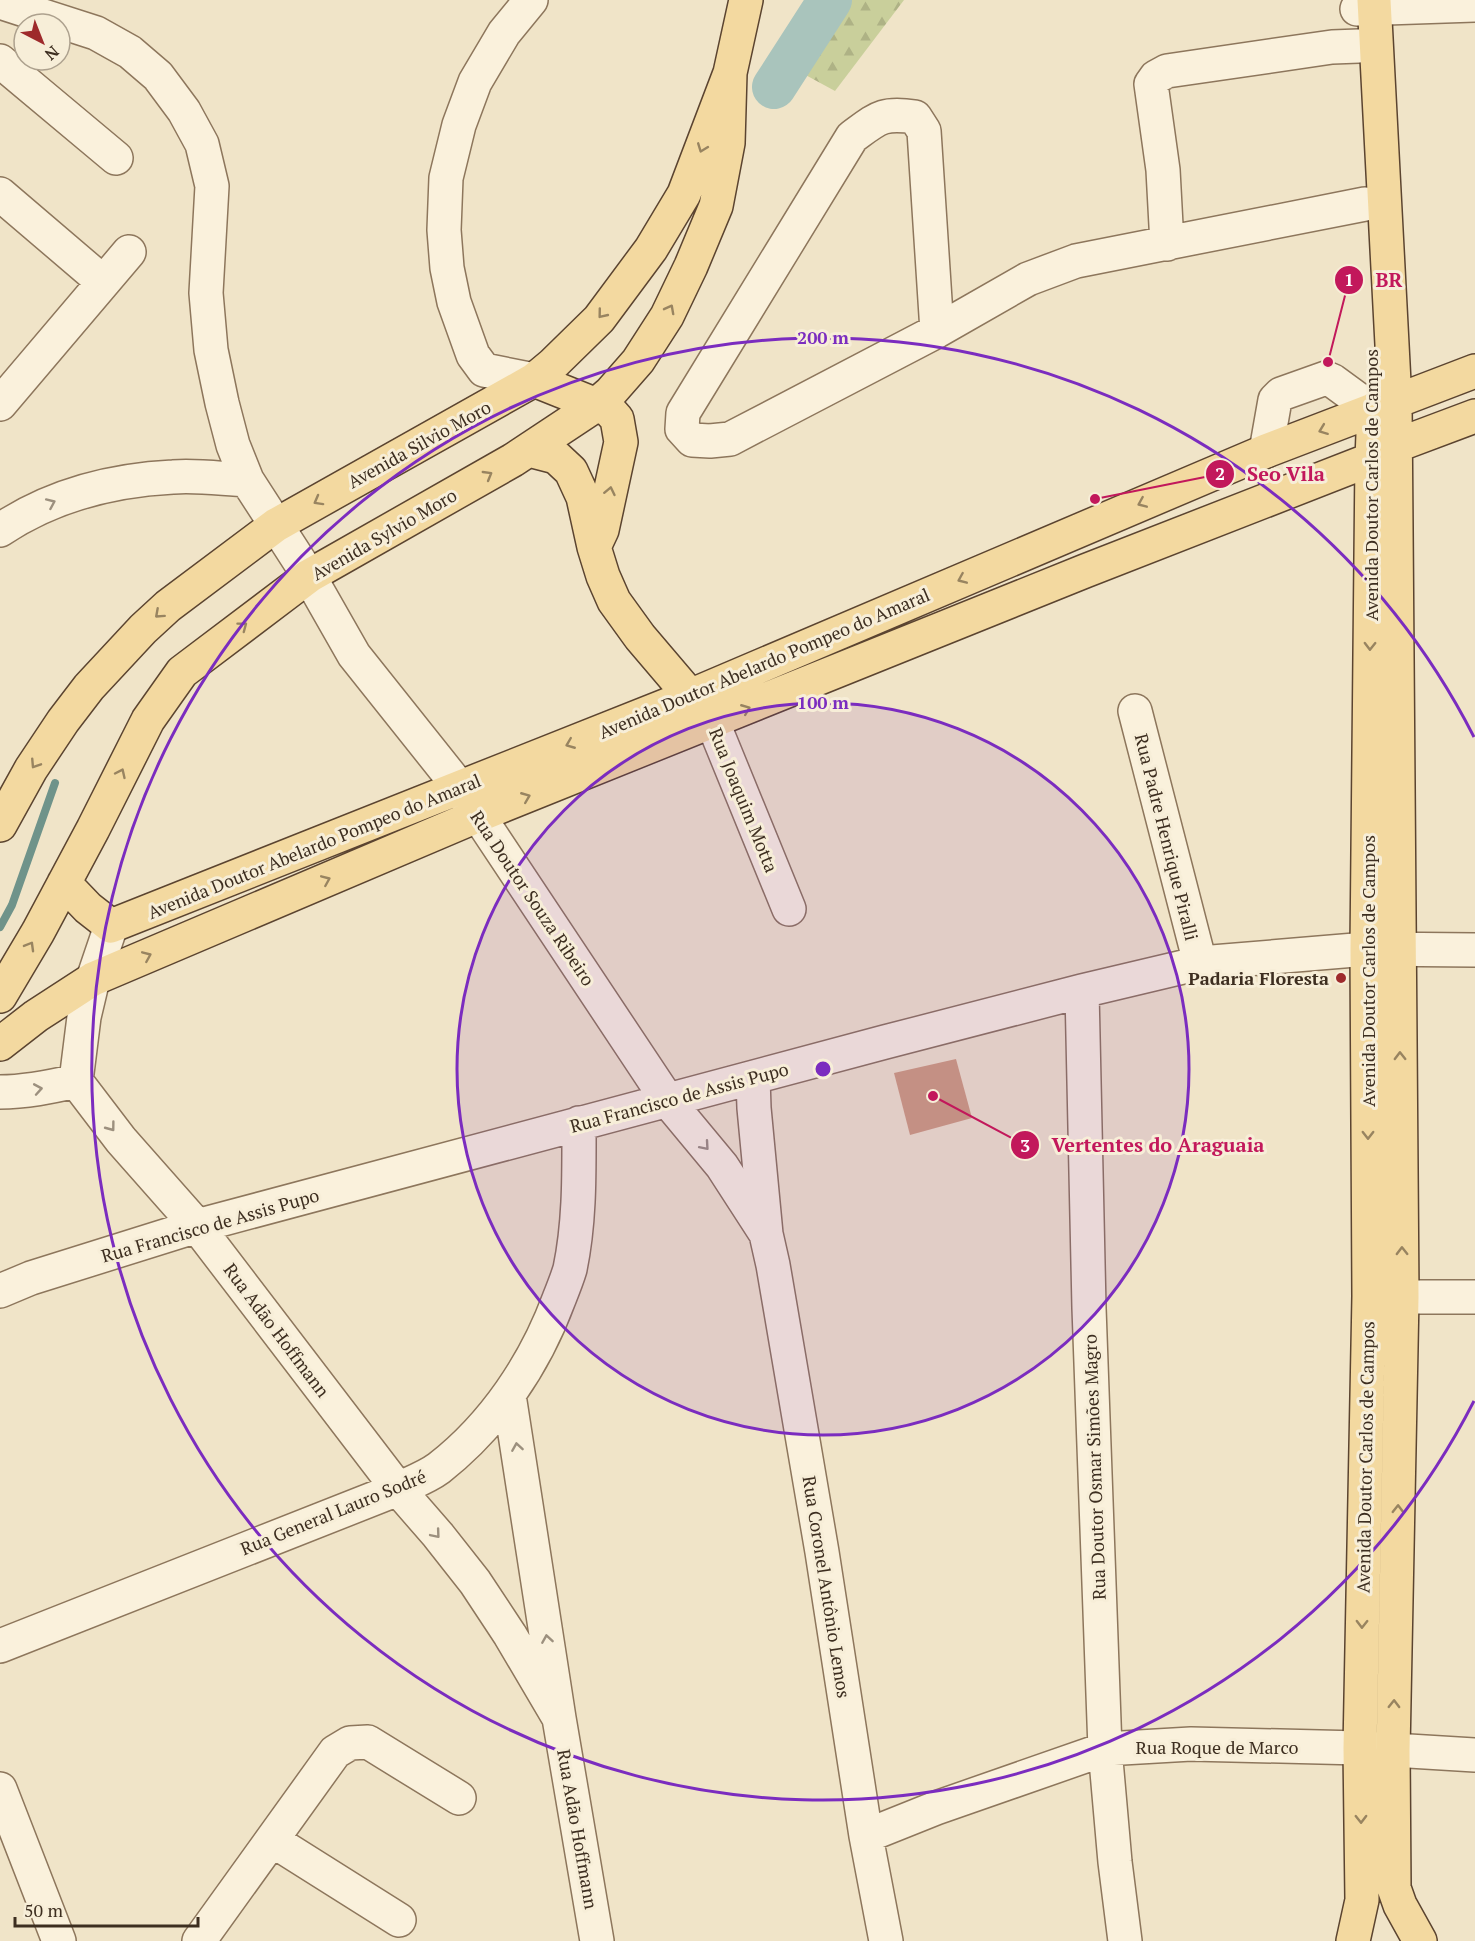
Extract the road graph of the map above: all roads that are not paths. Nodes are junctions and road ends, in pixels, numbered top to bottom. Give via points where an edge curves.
1 (531, 0) edge
2 (746, 0) edge
3 (0, 2) edge
4 (1365, 4) edge
5 (1475, 5) edge
6 (1359, 46) junction
7 (0, 61) edge
8 (730, 73) junction
9 (116, 158) dead end
10 (0, 194) edge
11 (1365, 204) junction
12 (1167, 244) junction
13 (129, 252) dead end
14 (103, 282) junction
15 (937, 331) junction
16 (1475, 371) edge
17 (534, 380) junction
18 (0, 405) edge
19 (596, 405) junction
20 (1385, 406) junction
21 (1475, 416) edge
22 (529, 450) junction
23 (1266, 451) junction
24 (1383, 452) junction
25 (247, 480) junction
26 (276, 525) junction
27 (0, 530) edge
28 (1071, 532) junction
29 (594, 547) junction
30 (1085, 572) junction
31 (309, 576) junction
32 (690, 696) junction
33 (1135, 711) dead end
34 (713, 723) junction
35 (460, 788) junction
36 (479, 815) junction
37 (0, 825) edge
38 (64, 882) junction
39 (789, 909) dead end
40 (111, 926) junction
41 (1367, 949) junction
42 (1475, 950) edge
43 (1399, 951) junction
44 (1200, 963) junction
45 (93, 979) junction
46 (1082, 991) junction
47 (0, 996) edge
48 (0, 1044) edge
49 (753, 1078) junction
50 (76, 1081) junction
51 (0, 1092) edge
52 (668, 1101) junction
53 (579, 1123) junction
54 (197, 1226) junction
55 (766, 1234) junction
56 (0, 1291) edge
57 (1369, 1296) junction
58 (1402, 1297) junction
59 (1475, 1297) edge
60 (509, 1395) junction
61 (398, 1489) junction
62 (0, 1646) edge
63 (559, 1718) junction
64 (1359, 1748) junction
65 (1105, 1749) junction
66 (1393, 1751) junction
67 (1475, 1755) edge
68 (0, 1789) edge
69 (459, 1798) dead end
70 (866, 1836) junction
71 (272, 1840) junction
72 (399, 1920) dead end
73 (59, 1941) edge
74 (199, 1941) edge
75 (597, 1941) edge
76 (886, 1941) edge
77 (1125, 1941) edge
78 (1353, 1941) edge
79 (1420, 1941) edge

1 - 17 street via 504,33 475,82 446,178 444,230 454,302 473,355 484,370
2 - 8 main road, Avenida Silvio Moro
3 - 25 street, Rua Doutor Souza Ribeiro via 96,33 130,52 158,76 202,144 212,186 206,293 211,350 232,445
4 - 5 street
4 - 6 main road, Avenida Doutor Carlos de Campos
4 - 20 main road, Avenida Doutor Carlos de Campos
6 - 11 main road, Avenida Doutor Carlos de Campos
6 - 12 street via 1178,69 1156,76 1151,84 1163,170
7 - 9 street
8 -> 17 main road, Avenida Silvio Moro via 684,194 651,249 599,319
19 -> 8 main road, Avenida Sylvio Moro via 638,361 667,316 706,234 716,206 728,143
10 - 14 street
11 - 12 street
11 - 20 main road, Avenida Doutor Carlos de Campos
12 - 15 street via 1076,261 1028,279
13 - 14 street
14 - 18 street
15 - 15 street via 924,131 915,117 894,114 876,120 852,137 683,413 682,429 692,440 730,439
16 - 20 main road, Avenida Doutor Abelardo Pompeo do Amaral
17 - 19 main road
17 -> 26 main road, Avenida Silvio Moro
19 - 22 main road, Avenida Sylvio Moro
29 -> 19 main road via 602,530 621,442 618,419
20 -> 23 main road, Avenida Doutor Abelardo Pompeo do Amaral
20 - 23 street via 1326,378 1281,394 1275,400
20 - 24 main road, Avenida Doutor Carlos de Campos
21 - 24 main road, Avenida Doutor Abelardo Pompeo do Amaral
22 - 29 main road, Rua Joaquim Motta via 556,457 571,471 583,496
31 -> 22 main road, Avenida Sylvio Moro
23 -> 28 main road, Avenida Doutor Abelardo Pompeo do Amaral
24 - 30 main road, Avenida Doutor Abelardo Pompeo do Amaral
24 -> 41 main road, Avenida Doutor Carlos de Campos
24 - 43 main road, Avenida Doutor Carlos de Campos
25 - 26 street, Rua Doutor Souza Ribeiro
27 -> 25 street via 63,497 95,488 175,477
26 - 31 street, Rua Doutor Souza Ribeiro
26 -> 37 main road, Avenida Silvio Moro via 143,628 63,720
28 - 30 main road
28 -> 32 main road, Avenida Doutor Abelardo Pompeo do Amaral
29 - 32 main road, Rua Joaquim Motta via 614,601
34 -> 30 main road, Avenida Doutor Abelardo Pompeo do Amaral
31 - 35 street, Rua Doutor Souza Ribeiro via 354,656
38 -> 31 main road, Avenida Sylvio Moro via 148,720 182,672
32 - 34 main road, Rua Joaquim Motta
32 -> 35 main road, Avenida Doutor Abelardo Pompeo do Amaral
33 - 44 street, Rua Padre Henrique Piralli
36 -> 34 main road, Avenida Doutor Abelardo Pompeo do Amaral
34 - 39 street, Rua Joaquim Motta
35 - 36 street, Rua Doutor Souza Ribeiro
35 - 40 main road, Avenida Doutor Abelardo Pompeo do Amaral
45 -> 36 main road, Avenida Doutor Abelardo Pompeo do Amaral
36 - 52 street, Rua Doutor Souza Ribeiro
38 - 40 main road
47 -> 38 main road, Avenida Sylvio Moro
40 - 45 street
41 - 43 street, Rua Francisco de Assis Pupo
41 - 44 street, Rua Francisco de Assis Pupo
41 -> 57 main road, Avenida Doutor Carlos de Campos
42 - 43 street, Rua Francisco de Assis Pupo
58 -> 43 main road, Avenida Doutor Carlos de Campos
44 - 46 street, Rua Francisco de Assis Pupo
45 - 48 main road, Avenida Doutor Abelardo Pompeo do Amaral
45 - 50 street
46 - 49 street, Rua Francisco de Assis Pupo
46 - 65 street, Rua Doutor Osmar Simões Magro
49 - 52 street, Rua Francisco de Assis Pupo
49 - 55 street, Rua Coronel Antônio Lemos
51 -> 50 street via 42,1089
50 -> 54 street, Rua Adão Hoffmann via 121,1140
52 - 53 street, Rua Francisco de Assis Pupo
52 -> 55 street, Rua Coronel Antônio Lemos via 722,1166
53 - 54 street, Rua Francisco de Assis Pupo
53 - 60 street, Rua General Lauro Sodré via 578,1216 569,1270 531,1363
54 - 56 street, Rua Francisco de Assis Pupo
54 - 61 street, Rua Adão Hoffmann
55 - 70 street, Rua Coronel Antônio Lemos via 822,1552
57 - 58 street
57 -> 64 main road, Avenida Doutor Carlos de Campos
58 - 59 street
66 -> 58 main road, Avenida Doutor Carlos de Campos
60 - 61 street, Rua General Lauro Sodré via 473,1438 437,1469
63 -> 60 street, Rua Adão Hoffmann
61 - 62 street, Rua General Lauro Sodré
61 -> 63 street, Rua Adão Hoffmann via 475,1582
63 - 75 street, Rua Adão Hoffmann
64 - 65 street, Rua Roque de Marco via 1191,1744
64 - 66 street, Rua Roque de Marco
64 -> 78 main road, Avenida Doutor Carlos de Campos via 1362,1900
65 - 70 street, Rua Roque de Marco
65 - 77 street, Rua Doutor Osmar Simões Magro
66 - 67 street, Rua Roque de Marco
66 - 79 main road, Avenida Doutor Carlos de Campos via 1394,1888
68 - 73 street
69 - 71 street via 368,1742 350,1743 335,1752
70 - 76 street, Rua Coronel Antônio Lemos
71 - 72 street
71 - 74 street

